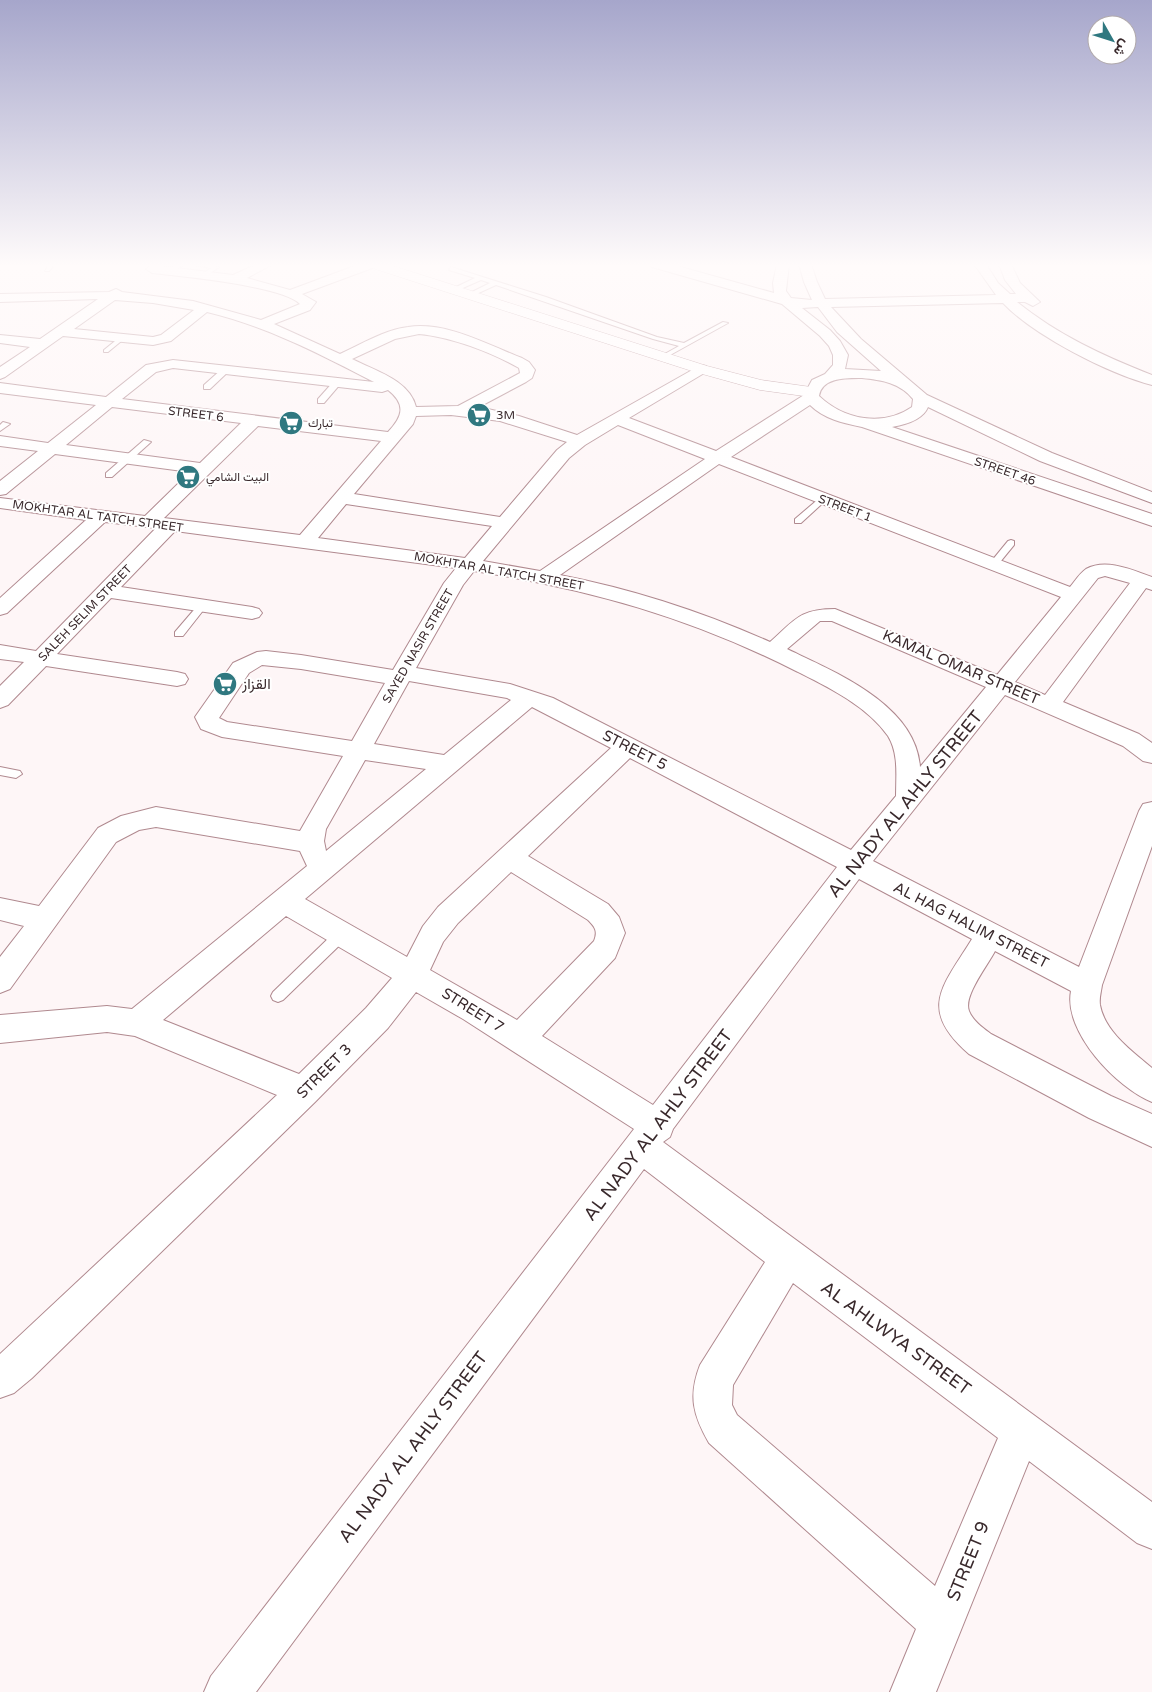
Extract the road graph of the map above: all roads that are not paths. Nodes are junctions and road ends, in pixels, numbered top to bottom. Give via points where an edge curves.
1 (34, 343) edge
2 (116, 343) edge
3 (302, 343) edge
4 (377, 343) edge
5 (469, 343) edge
6 (620, 343) edge
7 (673, 343) edge
8 (689, 343) edge
9 (832, 343) edge
10 (858, 343) edge
11 (1069, 343) edge
12 (43, 344) joint
13 (623, 344) joint
14 (684, 346) junction
15 (106, 351) dead end
16 (1124, 354) dead end
17 (664, 357) junction
18 (340, 359) junction
19 (1152, 366) edge
20 (701, 369) junction
21 (226, 370) junction
22 (0, 374) edge
23 (830, 377) junction
24 (1152, 380) edge
25 (338, 382) junction
26 (906, 384) junction
27 (207, 387) dead end
28 (0, 388) edge
29 (392, 388) junction
30 (811, 395) junction
31 (921, 398) junction
32 (321, 401) dead end
33 (108, 403) junction
34 (462, 410) junction
35 (410, 412) junction
36 (616, 419) junction
37 (254, 421) junction
38 (858, 421) junction
39 (393, 438) junction
40 (0, 441) edge
41 (579, 441) junction
42 (147, 442) dead end
43 (52, 448) junction
44 (128, 459) junction
45 (716, 459) junction
46 (204, 469) junction
47 (109, 475) dead end
48 (0, 490) edge
49 (342, 498) junction
50 (1152, 498) edge
51 (822, 499) junction
52 (0, 503) edge
53 (101, 516) junction
54 (1152, 520) edge
55 (798, 521) dead end
56 (148, 523) junction
57 (506, 523) junction
58 (169, 526) junction
59 (306, 541) junction
60 (1011, 543) dead end
61 (468, 564) junction
62 (993, 565) junction
63 (544, 577) junction
64 (1147, 583) edge
65 (107, 591) junction
66 (1073, 595) junction
67 (202, 606) junction
68 (0, 609) edge
69 (252, 614) dead end
70 (179, 634) dead end
71 (773, 650) junction
72 (0, 652) edge
73 (41, 658) junction
74 (401, 675) junction
75 (177, 679) dead end
76 (1001, 684) junction
77 (529, 697) junction
78 (0, 700) edge
79 (1049, 705) junction
80 (628, 746) junction
81 (358, 750) junction
82 (1152, 755) edge
83 (448, 764) junction
84 (0, 771) edge
85 (16, 774) dead end
86 (909, 798) junction
87 (1152, 810) edge
88 (310, 843) junction
89 (510, 858) junction
90 (855, 864) junction
91 (324, 868) junction
92 (284, 901) junction
93 (0, 909) edge
94 (45, 918) junction
95 (341, 934) junction
96 (990, 934) junction
97 (413, 974) junction
98 (0, 980) edge
99 (1087, 985) junction
100 (278, 996) dead end
101 (137, 1023) junction
102 (0, 1029) edge
103 (519, 1039) junction
104 (1152, 1087) edge
105 (304, 1091) junction
106 (1152, 1131) edge
107 (650, 1136) junction
108 (788, 1257) junction
109 (0, 1379) edge
110 (1021, 1430) junction
111 (1152, 1528) edge
112 (943, 1623) junction
113 (227, 1692) edge
114 (913, 1692) edge

1 - 12 street
2 - 15 lane
3 - 18 street
4 - 18 street
5 - 34 street via 517,361 528,370 521,379
6 - 13 street
7 - 14 lane
8 - 14 lane
9 - 23 street via 842,360 841,366
10 - 26 street
11 - 24 street
12 - 22 street
13 - 17 street
14 - 17 lane
16 - 19 street
17 - 20 street
18 - 29 street
20 - 30 street
20 - 36 street, SAYED NASIR STREET
21 - 25 street
21 - 27 lane
21 - 33 street via 158,365
23 - 26 street via 868,374
23 - 30 street via 814,386
25 - 29 street
25 - 32 lane
26 - 31 street, STREET 46
28 - 33 street, STREET 6
29 - 35 street via 409,403
30 - 38 street via 828,412
30 - 45 street
31 - 38 street via 920,409 907,418 885,422
31 - 50 street, STREET 46 via 1037,453
33 - 37 street, STREET 6
33 - 43 street
34 - 35 street
34 - 41 street via 515,419
35 - 39 street
36 - 41 street, SAYED NASIR STREET
36 - 45 street, STREET 1
37 - 39 street, STREET 6
37 - 46 street
38 - 54 street, STREET 46
39 - 49 street
40 - 43 street
41 - 57 street, SAYED NASIR STREET via 555,462
42 - 44 lane
43 - 44 street
43 - 48 street
44 - 46 street
44 - 47 lane
45 - 51 street, STREET 1
45 - 63 street
46 - 56 street
49 - 57 street
49 - 59 street
51 - 55 lane
51 - 62 street, STREET 1
52 - 53 street, MOKHTAR AL TATCH STREET
53 - 56 street, MOKHTAR AL TATCH STREET
53 - 68 street
56 - 58 street, MOKHTAR AL TATCH STREET
57 - 61 street, SAYED NASIR STREET
58 - 59 street, MOKHTAR AL TATCH STREET
58 - 65 street, SALEH SELIM STREET
59 - 61 street, MOKHTAR AL TATCH STREET
60 - 62 lane
61 - 63 street, MOKHTAR AL TATCH STREET
61 - 74 street, SAYED NASIR STREET
62 - 66 street, STREET 1
63 - 71 street, MOKHTAR AL TATCH STREET via 636,599
64 - 66 street, AL NADY AL AHLY STREET via 1102,570 1091,574
64 - 79 street
65 - 67 street
65 - 73 street, SALEH SELIM STREET
66 - 76 street, AL NADY AL AHLY STREET
67 - 69 street
67 - 70 lane
71 - 76 street, KAMAL OMAR STREET via 810,618 834,615
71 - 86 street, MOKHTAR AL TATCH STREET via 867,702 890,724 906,748
72 - 73 street
73 - 75 street
73 - 78 street, SALEH SELIM STREET
74 - 77 street, STREET 5 via 489,687
74 - 81 street, SAYED NASIR STREET
74 - 81 street, STREET 5 via 257,659 241,668 207,717 209,723 222,730
76 - 79 street, KAMAL OMAR STREET
76 - 86 street, AL NADY AL AHLY STREET
77 - 80 street, STREET 5
77 - 83 street
79 - 82 street, KAMAL OMAR STREET via 1131,740
80 - 89 street, STREET 3
80 - 90 street, STREET 5
81 - 83 street
81 - 88 street, SAYED NASIR STREET via 314,829
83 - 91 street
84 - 85 lane
86 - 90 street, AL NADY AL AHLY STREET
87 - 99 street
88 - 91 street
88 - 94 street via 156,816 139,818 108,835
89 - 97 street, STREET 3 via 448,915 433,934
89 - 103 street via 598,912 609,922 612,936 605,949
90 - 96 street, AL HAG HALIM STREET
90 - 107 street, AL NADY AL AHLY STREET
91 - 92 street
92 - 95 street, STREET 7
92 - 101 street
93 - 94 street
94 - 98 street
95 - 97 street, STREET 7
95 - 100 lane
96 - 99 street, AL HAG HALIM STREET
96 - 106 street via 954,995 957,1020 967,1033 980,1044
97 - 103 street, STREET 7
97 - 105 street, STREET 3 via 377,1018
99 - 104 street via 1085,1004 1092,1026 1107,1047
101 - 102 street via 107,1019
101 - 105 street
103 - 107 street, STREET 7
105 - 109 street, STREET 3
107 - 108 street, AL AHLWYA STREET
107 - 113 street, AL NADY AL AHLY STREET
108 - 110 street, AL AHLWYA STREET
108 - 112 street via 714,1379 711,1397 714,1416 723,1428
110 - 111 street, AL AHLWYA STREET
110 - 112 street, STREET 9
112 - 114 street, STREET 9

